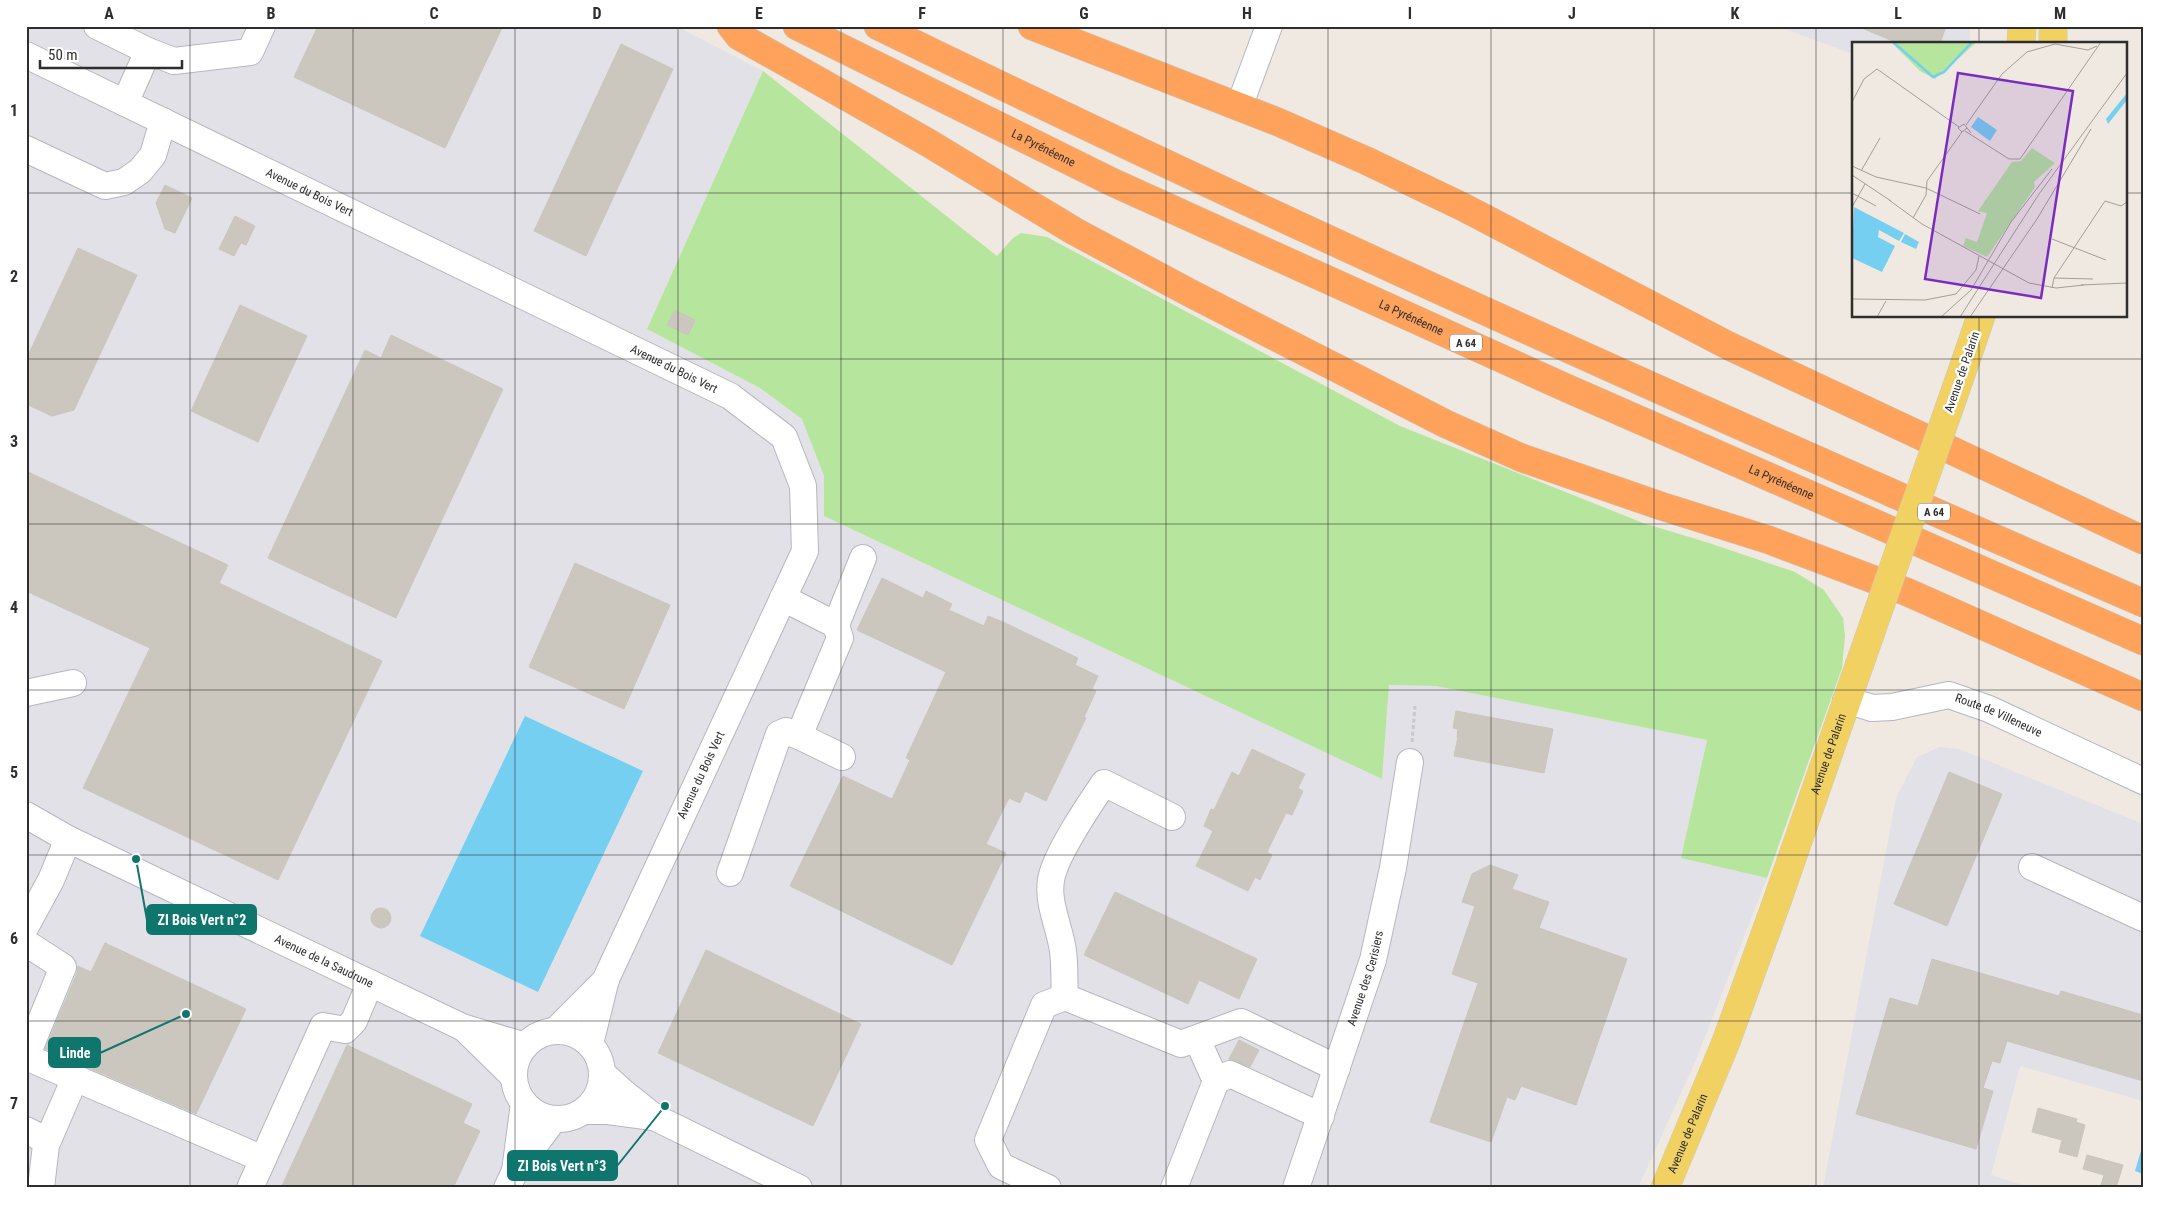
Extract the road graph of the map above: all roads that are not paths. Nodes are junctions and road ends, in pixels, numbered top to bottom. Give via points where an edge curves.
1 (97, 26) edge
2 (262, 26) edge
3 (731, 26) edge
4 (798, 26) edge
5 (878, 26) edge
6 (1032, 26) edge
7 (1269, 26) edge
8 (2022, 26) edge
9 (2053, 26) edge
10 (2021, 42) edge
11 (2053, 42) edge
12 (148, 51) junction
13 (26, 55) edge
14 (125, 103) junction
15 (1239, 107) junction
16 (163, 121) junction
17 (26, 149) edge
18 (1979, 318) edge
19 (2143, 540) edge
20 (863, 558) dead end
21 (783, 598) junction
22 (2143, 603) edge
23 (836, 625) junction
24 (2143, 641) edge
25 (73, 683) dead end
26 (26, 693) edge
27 (2143, 697) edge
28 (1846, 700) junction
29 (799, 736) junction
30 (842, 757) dead end
31 (1410, 762) road end
32 (2143, 781) edge
33 (26, 815) edge
34 (1172, 817) dead end
35 (68, 840) junction
36 (2032, 867) dead end
37 (730, 873) dead end
38 (2143, 918) edge
39 (26, 926) edge
40 (26, 944) edge
41 (606, 979) junction
42 (370, 983) junction
43 (1065, 997) junction
44 (462, 1027) junction
45 (555, 1031) junction
46 (1197, 1039) junction
47 (590, 1044) junction
48 (525, 1046) junction
49 (1337, 1068) junction
50 (602, 1073) junction
51 (514, 1077) junction
52 (75, 1078) junction
53 (1216, 1081) junction
54 (524, 1103) junction
55 (584, 1111) junction
56 (1321, 1116) junction
57 (654, 1117) junction
58 (554, 1119) junction
59 (37, 1136) edge
60 (264, 1159) junction
61 (511, 1180) edge
62 (41, 1188) edge
63 (250, 1188) edge
64 (799, 1188) edge
65 (1048, 1188) edge
66 (1174, 1188) edge
67 (1296, 1188) edge
68 (1665, 1188) edge

1 - 12 street
2 - 12 street via 250,52 174,61
3 - 27 highway via 739,36 927,142 1074,231 1446,424 1522,458 1769,540 1907,592
4 - 24 highway, La Pyrénéenne / A 64 via 1112,182 1562,386
5 - 22 highway, A 64 via 1569,349
6 - 15 highway
7 - 15 street
8 - 10 main road
9 - 11 main road
12 - 14 street
13 - 14 street, Avenue du Bois Vert
14 - 16 street, Avenue du Bois Vert
15 - 19 highway via 1376,165 1729,346
16 - 17 street via 153,156 140,171 124,182 105,186
16 - 21 street, Avenue du Bois Vert via 730,396 784,437 803,486 805,551
18 - 28 main road, Avenue de Palarin, bridge
20 - 23 street
21 - 23 street
21 - 41 street, Avenue du Bois Vert
23 - 29 street via 840,638
25 - 26 street
28 - 32 street, Route de Villeneuve via 1872,708 1949,695 1989,709
28 - 68 main road, Avenue de Palarin via 1726,1042
29 - 30 street
29 - 37 street via 786,731 779,734
31 - 49 street, Avenue des Cerisiers via 1393,868 1373,960
33 - 35 street, Avenue de la Saudrune
34 - 43 street via 1104,782 1077,825 1050,880 1053,914 1063,950
35 - 39 street
35 - 42 street, Avenue de la Saudrune
36 - 38 street
40 - 52 street via 63,967 26,1057
41 - 45 street, Avenue du Bois Vert
41 - 47 street, Avenue du Bois Vert
42 - 44 street, Avenue de la Saudrune
42 - 60 street via 354,1021 346,1030 323,1026
43 - 46 street via 1181,1044
43 - 65 street via 1044,1006 988,1140 1000,1166
44 - 48 street, Avenue de la Saudrune
44 - 51 street, Avenue de la Saudrune
45 - 47 street via 580,1036
45 - 48 street via 533,1038
46 - 49 street via 1241,1022
46 - 53 street
47 - 50 street via 601,1062
48 - 51 street via 518,1055
49 - 56 street, Avenue des Cerisiers
50 - 55 street via 601,1087
50 - 57 street
51 - 54 street
52 - 59 street
52 - 60 street
53 - 56 street via 1230,1074
53 - 66 street
54 - 58 street via 542,1116
54 - 61 street
55 - 57 street
55 - 58 street via 564,1119
56 - 67 street, Avenue des Cerisiers
57 - 64 street
58 - 61 street
59 - 62 street
60 - 63 street

